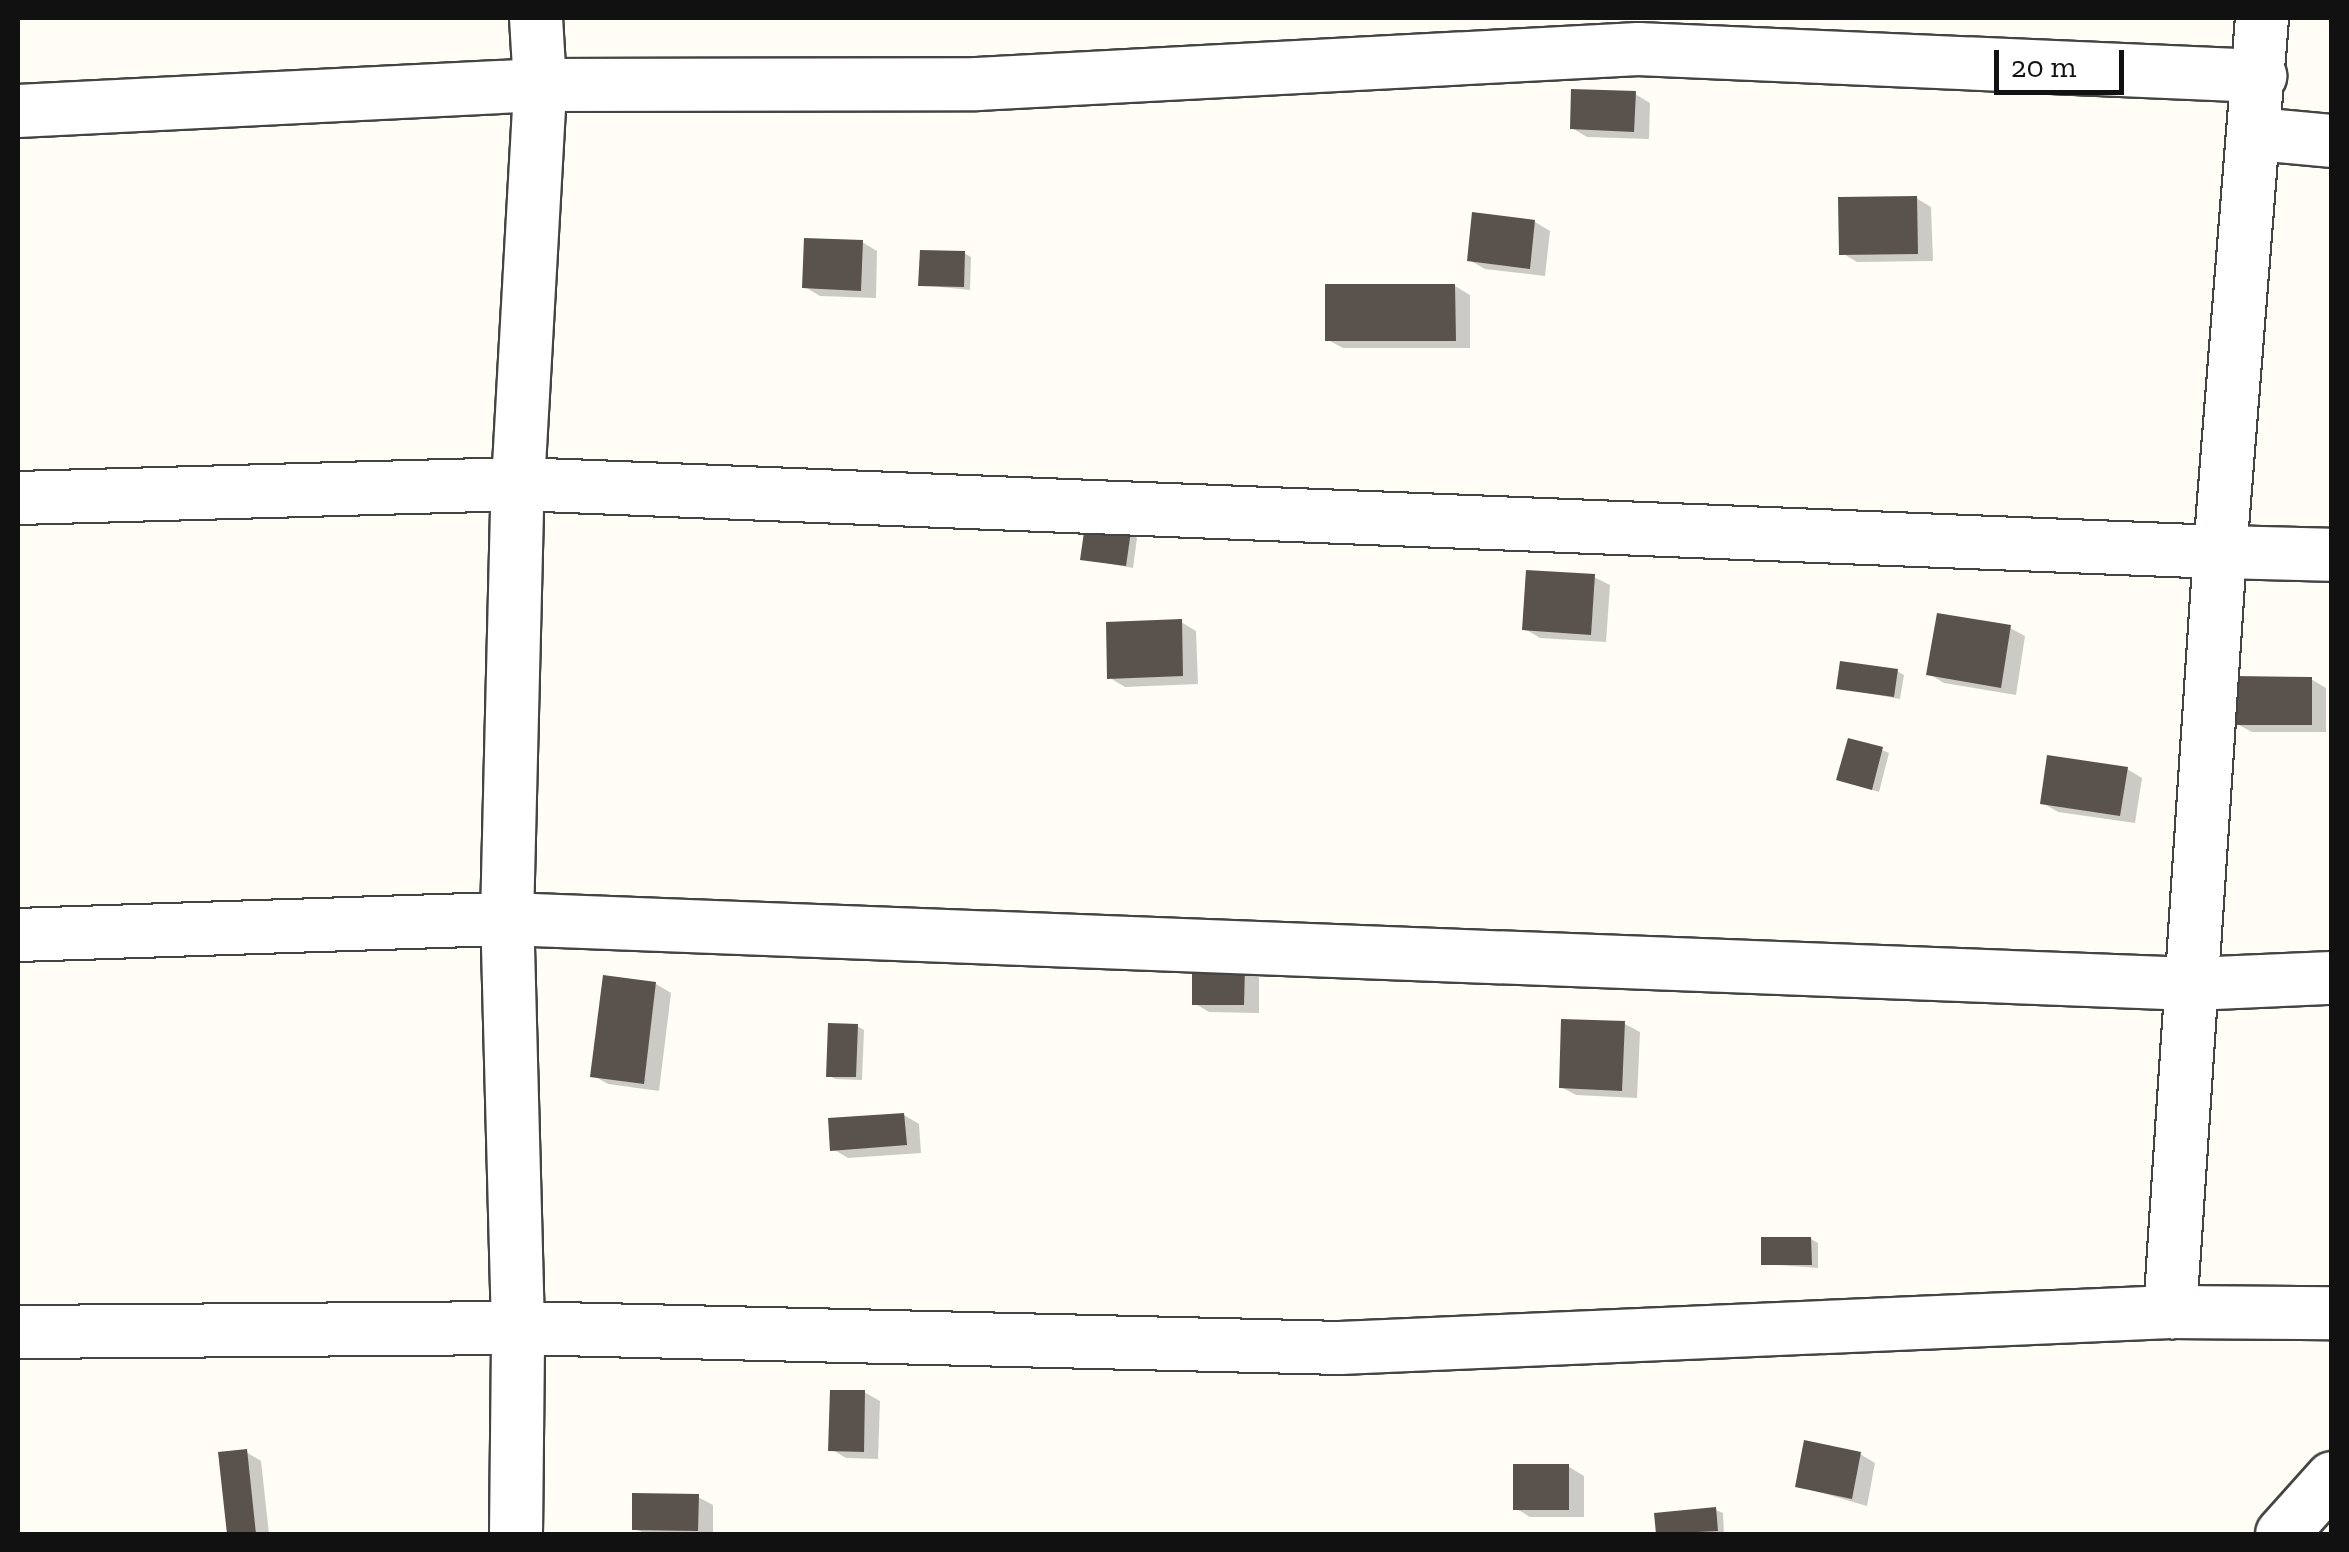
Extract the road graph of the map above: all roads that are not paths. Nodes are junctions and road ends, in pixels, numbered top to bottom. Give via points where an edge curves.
1 (536, 18) edge
2 (2262, 18) edge
3 (2260, 76) junction
4 (540, 85) junction
5 (18, 111) edge
6 (2257, 134) junction
7 (2332, 141) edge
8 (518, 484) junction
9 (18, 498) edge
10 (2220, 552) junction
11 (2332, 554) edge
12 (507, 920) junction
13 (18, 936) edge
14 (2332, 978) edge
15 (2192, 984) junction
16 (2170, 1312) junction
17 (2332, 1313) edge
18 (518, 1328) junction
19 (18, 1332) edge
20 (2332, 1478) edge
21 (516, 1534) edge
22 (2282, 1534) edge

1 - 4 street
2 - 3 street
3 - 4 street via 1638,49 977,84
3 - 6 street
4 - 5 street
4 - 8 street
6 - 7 street
6 - 10 street
8 - 9 street
8 - 10 street
8 - 12 street
10 - 11 street
10 - 15 street
12 - 13 street
12 - 15 street
12 - 18 street
14 - 15 street
15 - 16 street
16 - 17 street
16 - 18 street via 1340,1348
18 - 19 street
18 - 21 street
20 - 22 street

